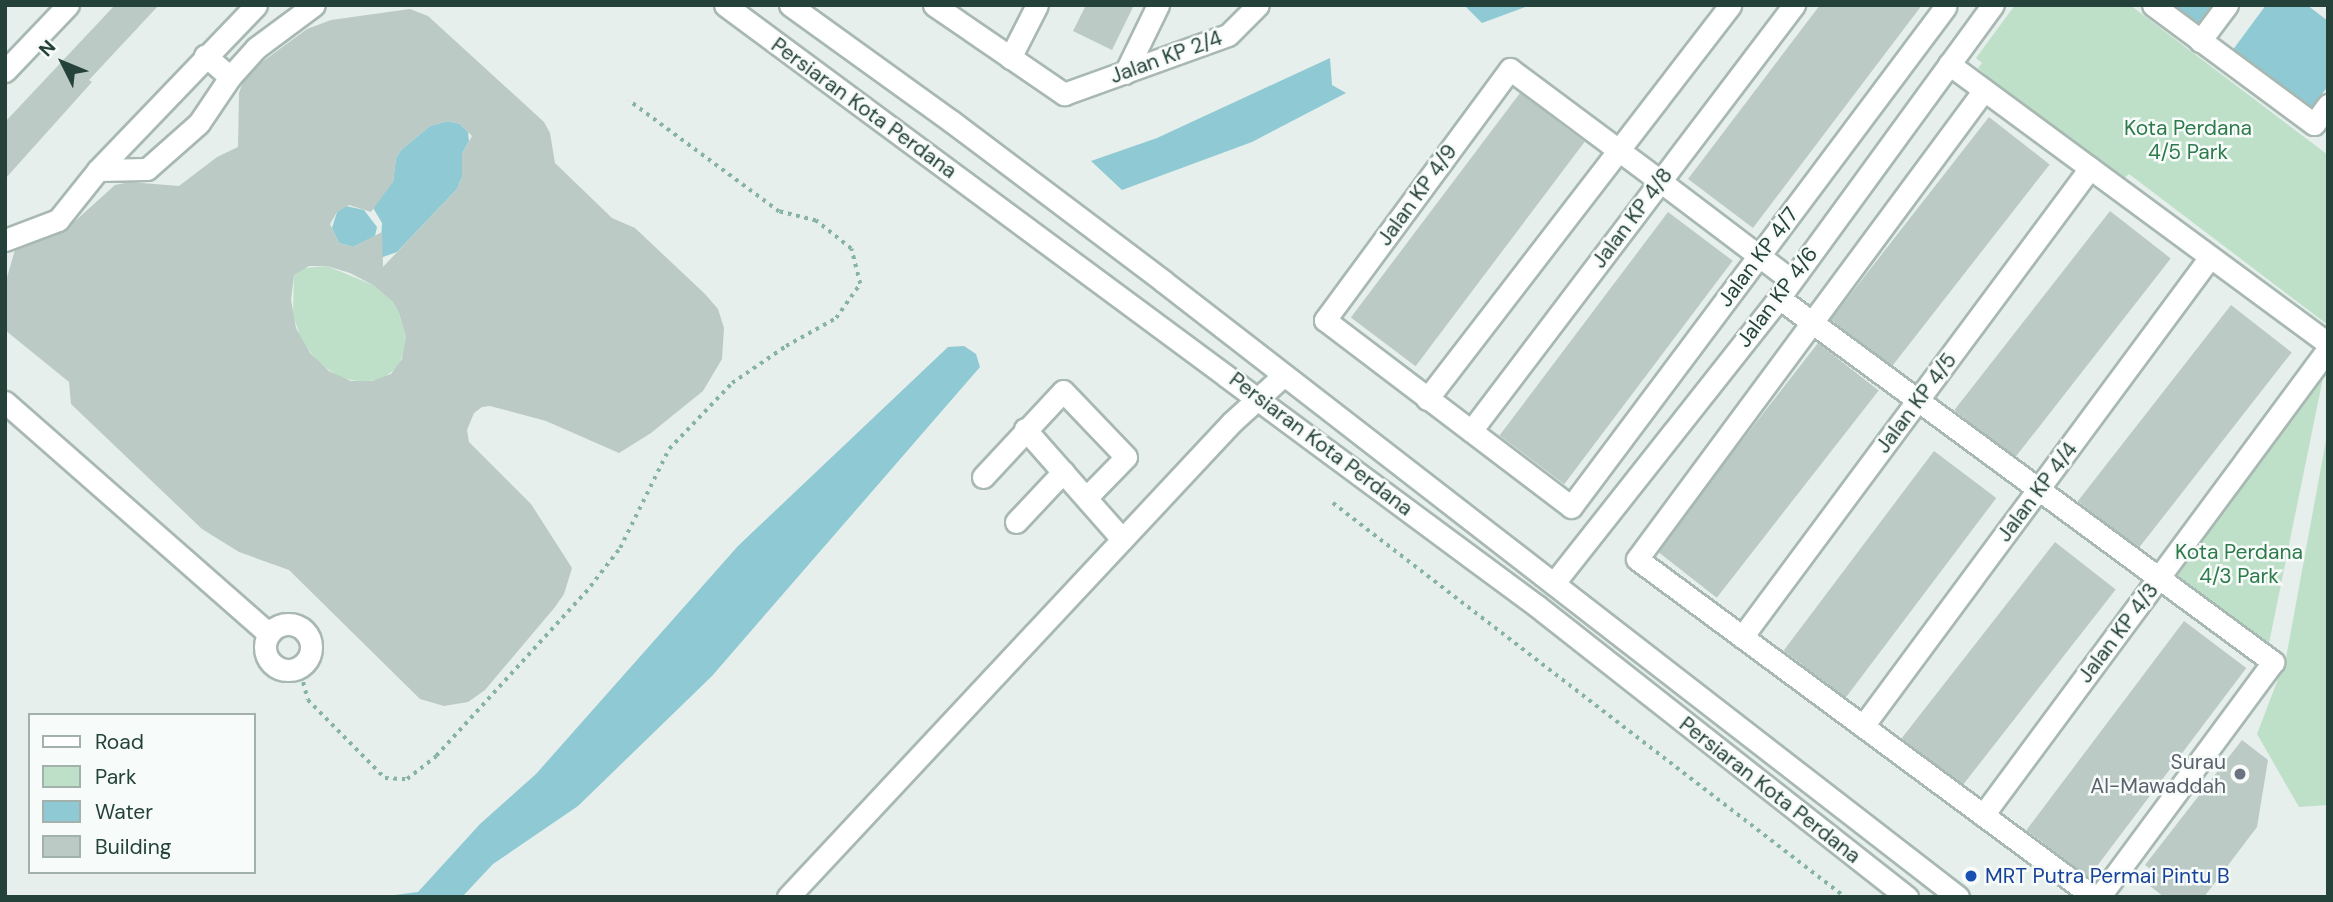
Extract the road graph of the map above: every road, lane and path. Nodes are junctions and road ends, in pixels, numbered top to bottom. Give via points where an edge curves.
1 (68, 5) edge
2 (256, 5) edge
3 (314, 5) edge
4 (725, 5) edge
5 (790, 5) edge
6 (934, 5) edge
7 (1037, 5) edge
8 (1158, 5) edge
9 (1258, 5) edge
10 (1730, 5) edge
11 (1794, 5) edge
12 (1993, 5) edge
13 (2153, 5) edge
14 (2227, 5) edge
15 (1944, 6) edge
16 (1974, 31) junction
17 (2200, 41) junction
18 (205, 55) junction
19 (1010, 58) junction
20 (1949, 64) junction
21 (5, 71) edge
22 (1125, 73) junction
23 (230, 77) junction
24 (1984, 90) junction
25 (628, 101) dead end
26 (2328, 105) edge
27 (1619, 150) junction
28 (2090, 168) junction
29 (98, 170) junction
30 (1660, 181) junction
31 (5, 240) edge
32 (1759, 256) junction
33 (2210, 257) junction
34 (1791, 280) junction
35 (1779, 298) junction
36 (1812, 322) junction
37 (2328, 343) edge
38 (2328, 349) edge
39 (1284, 375) junction
40 (1259, 398) junction
41 (1427, 399) junction
42 (1918, 400) junction
43 (5, 402) edge
44 (1025, 429) junction
45 (1471, 431) junction
46 (1063, 472) junction
47 (983, 477) dead end
48 (2038, 489) junction
49 (1086, 498) junction
50 (1333, 503) dead end
51 (1016, 522) dead end
52 (1122, 539) junction
53 (2158, 578) junction
54 (1554, 583) junction
55 (269, 634) junction
56 (1742, 637) junction
57 (299, 666) junction
58 (1863, 726) junction
59 (1983, 815) junction
60 (788, 897) edge
61 (1845, 897) edge
62 (1906, 897) edge
63 (1958, 897) edge
64 (2096, 897) edge

1 - 21 street
2 - 18 street
3 - 23 street via 256,48
4 - 40 street, Persiaran Kota Perdana
5 - 39 street, Persiaran Kota Perdana via 951,121
6 - 19 street
7 - 19 street
8 - 22 street
9 - 22 street, Jalan KP 2/4 via 1228,35
10 - 27 street
11 - 30 street, Jalan KP 4/8
12 - 16 street, Jalan KP 4/6
13 - 17 street
14 - 17 street
15 - 16 street
15 - 32 street, Jalan KP 4/7
16 - 20 street, Jalan KP 4/6
17 - 26 street via 2314,124
18 - 23 street
18 - 29 street
19 - 22 street, Jalan KP 2/4 via 1064,94
20 - 24 street
20 - 34 street, Jalan KP 4/6
23 - 29 street via 199,123 147,169
24 - 28 street
24 - 36 street, Jalan KP 4/6
25 - 57 path via 779,212 816,221 851,248 860,284 836,318 732,383 669,449 620,548 592,584 436,756 407,779 385,778 308,700
27 - 30 street
27 - 41 street
27 - 41 street, Jalan KP 4/9 via 1510,69 1325,320
28 - 33 street
28 - 42 street, Jalan KP 4/5
29 - 31 street via 58,220
30 - 32 street
30 - 45 street, Jalan KP 4/8
32 - 34 street
32 - 45 street, Jalan KP 4/7 via 1571,507
33 - 37 street
33 - 48 street, Jalan KP 4/4
34 - 35 street, Jalan KP 4/6
35 - 36 street
35 - 54 street, Jalan KP 4/6
36 - 42 street
36 - 56 street, Jalan KP 4/6 via 1637,559
38 - 53 street, Jalan KP 4/3
39 - 40 street
39 - 54 street, Persiaran Kota Perdana
40 - 52 street
40 - 62 street, Persiaran Kota Perdana via 1537,606
41 - 45 street
42 - 48 street
42 - 56 street, Jalan KP 4/5
43 - 55 street
44 - 46 street
44 - 47 street
44 - 49 street via 1063,390 1126,457
46 - 49 street
46 - 51 street
48 - 53 street
48 - 58 street, Jalan KP 4/4
49 - 52 street
50 - 61 path
52 - 60 street
53 - 59 street, Jalan KP 4/3
53 - 64 street via 2273,662
54 - 63 street, Persiaran Kota Perdana
55 - 57 street via 265,649 271,663 284,670
55 - 57 street via 288,624 306,634 309,655
56 - 58 street
58 - 59 street
59 - 64 street

